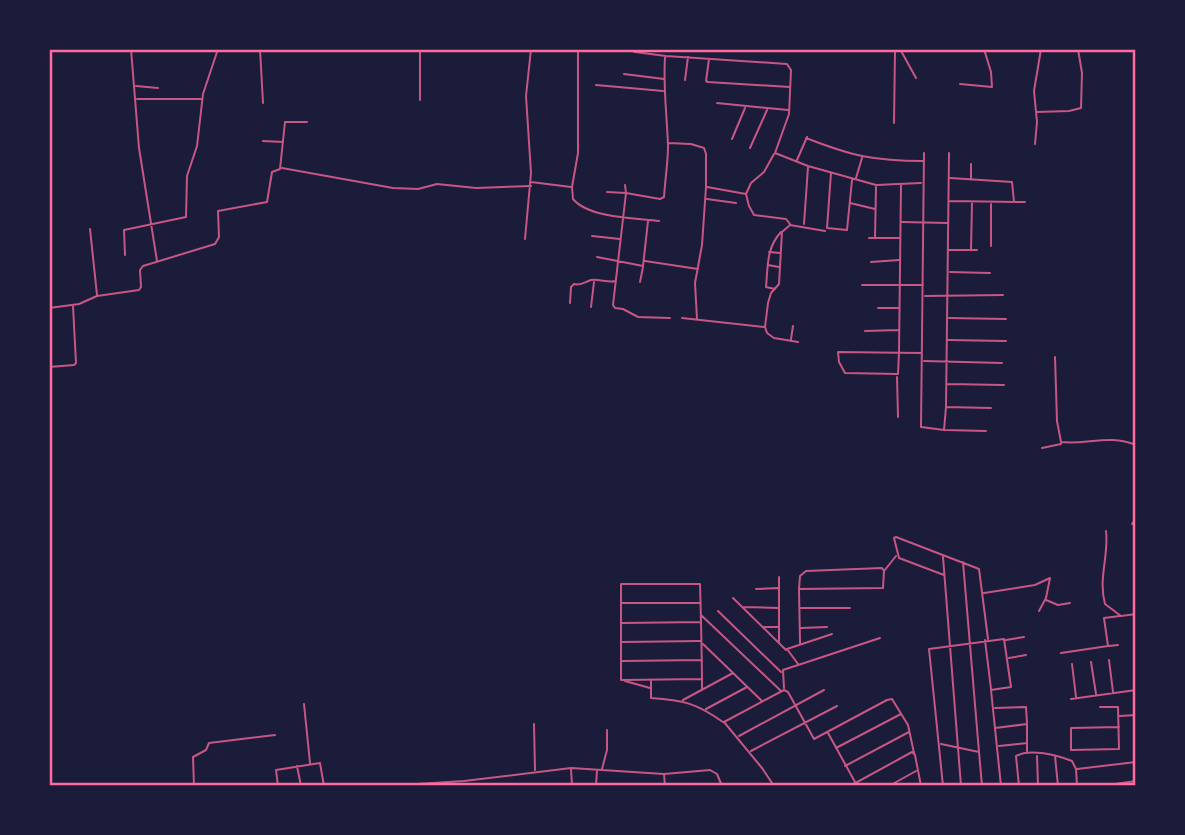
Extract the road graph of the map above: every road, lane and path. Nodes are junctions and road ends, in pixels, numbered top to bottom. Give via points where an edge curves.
1 (131, 49) edge
2 (218, 49) edge
3 (260, 49) edge
4 (421, 49) edge
5 (531, 49) edge
6 (578, 49) edge
7 (629, 49) edge
8 (895, 49) edge
9 (900, 49) edge
10 (984, 49) edge
11 (1041, 49) edge
12 (1078, 49) edge
13 (666, 56) junction
14 (688, 56) junction
15 (710, 57) junction
16 (624, 74) dead end
17 (916, 78) dead end
18 (664, 79) junction
19 (685, 80) dead end
20 (960, 83) dead end
21 (596, 85) dead end
22 (135, 86) junction
23 (791, 87) junction
24 (158, 88) dead end
25 (664, 91) junction
26 (136, 99) junction
27 (202, 99) junction
28 (420, 100) dead end
29 (264, 103) dead end
30 (717, 103) dead end
31 (746, 106) junction
32 (767, 109) junction
33 (789, 110) junction
34 (1036, 112) junction
35 (307, 122) dead end
36 (894, 123) dead end
37 (732, 139) dead end
38 (263, 141) dead end
39 (284, 142) junction
40 (668, 143) junction
41 (1035, 144) dead end
42 (750, 148) dead end
43 (775, 153) junction
44 (924, 153) dead end
45 (949, 153) dead end
46 (862, 158) junction
47 (797, 161) junction
48 (924, 161) junction
49 (971, 164) dead end
50 (808, 166) junction
51 (280, 168) junction
52 (831, 172) junction
53 (949, 178) junction
54 (854, 179) junction
55 (971, 179) junction
56 (531, 181) junction
57 (923, 183) junction
58 (901, 184) junction
59 (625, 185) dead end
60 (876, 185) junction
61 (531, 186) junction
62 (572, 187) junction
63 (706, 187) junction
64 (607, 192) dead end
65 (626, 193) junction
66 (746, 194) junction
67 (706, 199) junction
68 (948, 201) junction
69 (850, 202) junction
70 (972, 202) junction
71 (1014, 202) junction
72 (1025, 202) dead end
73 (736, 203) dead end
74 (991, 203) junction
75 (876, 209) junction
76 (624, 216) junction
77 (648, 220) junction
78 (659, 221) dead end
79 (901, 222) junction
80 (151, 223) junction
81 (948, 223) junction
82 (804, 224) dead end
83 (924, 224) junction
84 (790, 225) junction
85 (90, 229) dead end
86 (825, 231) dead end
87 (782, 232) junction
88 (592, 236) dead end
89 (869, 238) dead end
90 (875, 238) junction
91 (900, 238) junction
92 (525, 239) dead end
93 (621, 239) junction
94 (991, 246) dead end
95 (948, 250) junction
96 (971, 250) junction
97 (977, 250) dead end
98 (769, 252) junction
99 (781, 253) junction
100 (125, 255) dead end
101 (597, 257) dead end
102 (900, 260) junction
103 (619, 261) junction
104 (643, 261) junction
105 (157, 262) junction
106 (871, 262) dead end
107 (768, 265) junction
108 (643, 266) junction
109 (780, 267) junction
110 (698, 269) junction
111 (948, 272) junction
112 (990, 273) dead end
113 (617, 280) junction
114 (594, 281) junction
115 (640, 282) dead end
116 (900, 284) junction
117 (862, 285) dead end
118 (924, 285) junction
119 (775, 289) junction
120 (949, 294) junction
121 (1003, 295) dead end
122 (97, 296) junction
123 (924, 296) junction
124 (570, 303) dead end
125 (73, 305) junction
126 (592, 307) dead end
127 (49, 308) edge
128 (878, 308) dead end
129 (900, 308) junction
130 (670, 318) dead end
131 (682, 318) dead end
132 (948, 318) junction
133 (698, 319) junction
134 (1006, 319) dead end
135 (793, 326) dead end
136 (765, 327) junction
137 (900, 330) junction
138 (865, 331) dead end
139 (947, 340) junction
140 (790, 341) junction
141 (1006, 341) dead end
142 (797, 342) dead end
143 (900, 352) junction
144 (923, 353) junction
145 (1055, 357) dead end
146 (923, 360) junction
147 (947, 362) junction
148 (1002, 363) dead end
149 (49, 367) edge
150 (897, 375) junction
151 (946, 384) junction
152 (1004, 385) dead end
153 (946, 407) junction
154 (991, 408) dead end
155 (898, 417) dead end
156 (944, 430) junction
157 (986, 431) dead end
158 (1064, 444) junction
159 (1136, 445) edge
160 (1042, 448) dead end
161 (1136, 518) edge
162 (1132, 524) dead end
163 (1106, 531) dead end
164 (897, 555) junction
165 (943, 555) junction
166 (963, 562) junction
167 (884, 571) junction
168 (944, 575) junction
169 (779, 577) dead end
170 (779, 588) junction
171 (756, 589) dead end
172 (799, 589) junction
173 (983, 593) junction
174 (733, 598) dead end
175 (1045, 600) junction
176 (621, 603) junction
177 (701, 603) junction
178 (1070, 603) dead end
179 (742, 607) junction
180 (779, 608) junction
181 (800, 608) junction
182 (850, 608) dead end
183 (718, 611) dead end
184 (1039, 611) dead end
185 (1136, 614) edge
186 (701, 615) junction
187 (1121, 616) junction
188 (701, 622) junction
189 (621, 623) junction
190 (763, 627) junction
191 (779, 627) junction
192 (827, 627) dead end
193 (800, 628) junction
194 (831, 634) dead end
195 (1024, 637) dead end
196 (880, 638) dead end
197 (987, 640) junction
198 (1005, 640) junction
199 (621, 642) junction
200 (701, 642) junction
201 (779, 643) junction
202 (800, 644) junction
203 (968, 644) junction
204 (1118, 645) dead end
205 (949, 646) junction
206 (1108, 646) junction
207 (786, 650) junction
208 (1061, 653) dead end
209 (1026, 656) dead end
210 (1008, 658) junction
211 (702, 660) junction
212 (1109, 660) dead end
213 (621, 661) junction
214 (1091, 663) dead end
215 (1072, 664) dead end
216 (798, 665) junction
217 (733, 673) junction
218 (781, 673) junction
219 (702, 679) junction
220 (621, 680) junction
221 (651, 680) junction
222 (747, 687) junction
223 (651, 688) junction
224 (702, 690) junction
225 (991, 690) junction
226 (1136, 690) edge
227 (783, 691) junction
228 (824, 691) dead end
229 (1113, 693) junction
230 (1096, 695) junction
231 (1076, 698) junction
232 (1072, 699) dead end
233 (682, 700) junction
234 (763, 702) junction
235 (304, 704) dead end
236 (795, 706) junction
237 (837, 706) dead end
238 (1100, 707) dead end
239 (994, 709) junction
240 (705, 710) junction
241 (902, 713) junction
242 (1136, 715) edge
243 (1119, 716) junction
244 (724, 722) junction
245 (804, 723) junction
246 (534, 724) dead end
247 (1027, 724) junction
248 (1119, 727) junction
249 (995, 728) junction
250 (607, 730) dead end
251 (910, 732) junction
252 (828, 733) junction
253 (275, 735) dead end
254 (738, 737) junction
255 (1027, 743) junction
256 (940, 744) junction
257 (959, 746) junction
258 (997, 747) junction
259 (836, 748) junction
260 (750, 752) junction
261 (979, 752) junction
262 (1027, 752) junction
263 (914, 753) junction
264 (1037, 754) junction
265 (1055, 755) junction
266 (1136, 761) edge
267 (310, 764) junction
268 (297, 766) junction
269 (845, 766) junction
270 (571, 768) junction
271 (597, 769) junction
272 (1076, 769) junction
273 (602, 770) junction
274 (917, 770) junction
275 (535, 771) junction
276 (664, 774) junction
277 (464, 781) junction
278 (1136, 781) edge
279 (855, 783) junction
280 (194, 786) edge
281 (278, 786) edge
282 (300, 786) edge
283 (324, 786) edge
284 (386, 786) edge
285 (465, 786) edge
286 (572, 786) edge
287 (596, 786) edge
288 (665, 786) edge
289 (722, 786) edge
290 (774, 786) edge
291 (850, 786) edge
292 (889, 786) edge
293 (920, 786) edge
294 (943, 786) edge
295 (961, 786) edge
296 (982, 786) edge
297 (1001, 786) edge
298 (1019, 786) edge
299 (1038, 786) edge
300 (1058, 786) edge
301 (1077, 786) edge
302 (1101, 786) edge

1 - 22 street
2 - 27 street
3 - 29 street
4 - 28 street
5 - 56 street via 526,96
6 - 62 street via 578,153
7 - 13 street
8 - 36 street
9 - 17 street
10 - 20 street via 992,87
11 - 34 street via 1034,91
12 - 34 street via 1081,108
13 - 14 street
13 - 18 street
14 - 15 street
14 - 19 street
15 - 23 street via 787,64 792,70
15 - 23 street via 707,82
16 - 18 street
18 - 25 street
21 - 25 street
22 - 24 street
22 - 26 street
23 - 33 street
25 - 40 street
26 - 27 street
26 - 80 street
27 - 80 street via 197,146 187,176 186,217
30 - 31 street
31 - 32 street
31 - 37 street
32 - 33 street
32 - 42 street
33 - 43 street
34 - 41 street
35 - 39 street via 285,121
38 - 39 street
39 - 51 street
40 - 63 street via 704,149
40 - 65 street via 663,198
43 - 47 street
43 - 66 street
44 - 48 street
45 - 53 street
46 - 47 street via 807,138
46 - 48 street
46 - 54 street
47 - 50 street
48 - 57 street
49 - 55 street
50 - 52 street
50 - 82 street
51 - 61 street via 393,188
51 - 105 street via 273,171 267,202 218,210 216,243
52 - 54 street
52 - 69 street via 827,228 847,230
53 - 55 street
53 - 68 street
54 - 60 street
54 - 69 street
55 - 71 street via 1013,182
56 - 61 street
56 - 62 street
57 - 58 street
57 - 83 street
58 - 60 street
58 - 79 street
59 - 65 street
60 - 75 street
61 - 92 street
62 - 76 street via 573,200 580,206 598,214
63 - 66 street
63 - 67 street
64 - 65 street
65 - 76 street
66 - 84 street via 754,215 786,219
67 - 73 street
67 - 110 street
68 - 70 street
68 - 81 street
69 - 75 street
70 - 74 street
70 - 96 street
71 - 72 street
71 - 74 street
74 - 94 street
75 - 90 street
76 - 77 street
76 - 93 street
77 - 78 street
77 - 104 street
79 - 83 street
79 - 91 street
80 - 100 street via 123,231
80 - 105 street
81 - 83 street
81 - 95 street
83 - 118 street
84 - 86 street
84 - 87 street
85 - 122 street
87 - 98 street
87 - 99 street
88 - 93 street
89 - 90 street
90 - 91 street
91 - 102 street
93 - 103 street
95 - 96 street
95 - 111 street
96 - 97 street
98 - 99 street
98 - 107 street
99 - 109 street
101 - 103 street
102 - 106 street
102 - 116 street
103 - 108 street
103 - 113 street
104 - 108 street
104 - 110 street
105 - 122 street via 141,268 139,289
107 - 109 street
107 - 119 street via 766,287
108 - 115 street
109 - 119 street
110 - 133 street
111 - 112 street
111 - 120 street
113 - 114 street
113 - 130 street via 615,309 638,317
114 - 124 street via 573,284
114 - 126 street
116 - 117 street
116 - 118 street
116 - 129 street
118 - 123 street
119 - 136 street
120 - 121 street
120 - 123 street
120 - 132 street
122 - 125 street
123 - 144 street
125 - 127 street
125 - 149 street via 76,363
128 - 129 street
129 - 137 street
131 - 133 street
132 - 134 street
132 - 139 street
133 - 136 street
135 - 140 street
136 - 140 street via 771,337
137 - 138 street
137 - 143 street
139 - 141 street
139 - 147 street
140 - 142 street
143 - 144 street
143 - 150 street
143 - 150 street via 838,352 845,373
144 - 146 street
145 - 158 street via 1057,421
146 - 147 street
146 - 156 street via 921,428
147 - 148 street
147 - 151 street
150 - 155 street
151 - 152 street
151 - 153 street
153 - 154 street
153 - 156 street
156 - 157 street
158 - 159 street via 1106,439
158 - 160 street
161 - 162 street
163 - 187 street via 1102,593 1106,607
164 - 165 street via 896,537
164 - 167 street
164 - 168 street
165 - 166 street
165 - 168 street
166 - 173 street via 980,570
166 - 203 street
167 - 172 street via 806,571 800,576
167 - 172 street via 881,588
168 - 205 street
169 - 170 street
170 - 171 street
170 - 180 street
172 - 181 street
173 - 175 street via 1035,585 1050,578
173 - 197 street
174 - 179 street
175 - 178 street
175 - 184 street
176 - 177 street
176 - 177 street via 621,584 700,583
176 - 189 street
177 - 186 street
179 - 180 street
179 - 190 street
180 - 191 street
181 - 182 street
181 - 193 street
183 - 218 street
185 - 187 street
186 - 188 street
186 - 227 street
187 - 206 street via 1104,618
188 - 189 street
188 - 200 street
189 - 199 street
190 - 191 street
190 - 201 street
191 - 201 street
192 - 193 street
193 - 202 street
194 - 202 street
195 - 198 street
196 - 216 street
197 - 198 street
197 - 203 street
197 - 225 street
198 - 210 street
199 - 200 street
199 - 213 street
200 - 211 street
200 - 217 street
201 - 207 street
202 - 207 street
203 - 205 street
203 - 261 street
204 - 206 street
205 - 256 street via 929,650
205 - 257 street
206 - 208 street
207 - 216 street
209 - 210 street
210 - 225 street via 1011,687
211 - 213 street
211 - 219 street
212 - 229 street
213 - 220 street
214 - 230 street
215 - 231 street
216 - 218 street
217 - 222 street
217 - 224 street
218 - 227 street
219 - 221 street
219 - 224 street
220 - 221 street
220 - 223 street
221 - 223 street
222 - 234 street
222 - 240 street
223 - 233 street via 650,698
224 - 233 street
225 - 239 street
226 - 229 street
227 - 234 street
227 - 236 street
228 - 236 street
229 - 230 street
230 - 231 street
231 - 232 street
233 - 240 street
234 - 244 street
235 - 267 street
236 - 245 street
236 - 254 street
237 - 245 street
238 - 243 street via 1118,707
239 - 247 street via 1026,707
239 - 249 street
240 - 244 street
241 - 251 street
241 - 252 street via 890,699
241 - 259 street
242 - 243 street
243 - 248 street
244 - 254 street
245 - 252 street via 814,739
245 - 260 street
246 - 275 street
247 - 249 street
247 - 255 street
248 - 248 street via 1119,749 1071,750 1071,728
249 - 258 street
250 - 273 street
251 - 263 street
251 - 269 street
252 - 259 street
253 - 280 street via 209,743 193,757
254 - 260 street
255 - 258 street
255 - 262 street
256 - 257 street
256 - 294 street
257 - 261 street
257 - 295 street
258 - 297 street
259 - 269 street
260 - 290 street
261 - 296 street
262 - 264 street
262 - 298 street via 1017,755
263 - 274 street
263 - 279 street
264 - 265 street
264 - 299 street
265 - 272 street via 1072,761
265 - 300 street
266 - 272 street
267 - 268 street
267 - 283 street via 320,763
268 - 281 street via 276,770
268 - 282 street
269 - 279 street
270 - 271 street
270 - 275 street
270 - 286 street
271 - 273 street
271 - 287 street
272 - 301 street
273 - 276 street
274 - 292 street
274 - 293 street
275 - 277 street
276 - 288 street
276 - 289 street via 710,770
277 - 284 street
277 - 285 street
278 - 302 street
279 - 291 street

